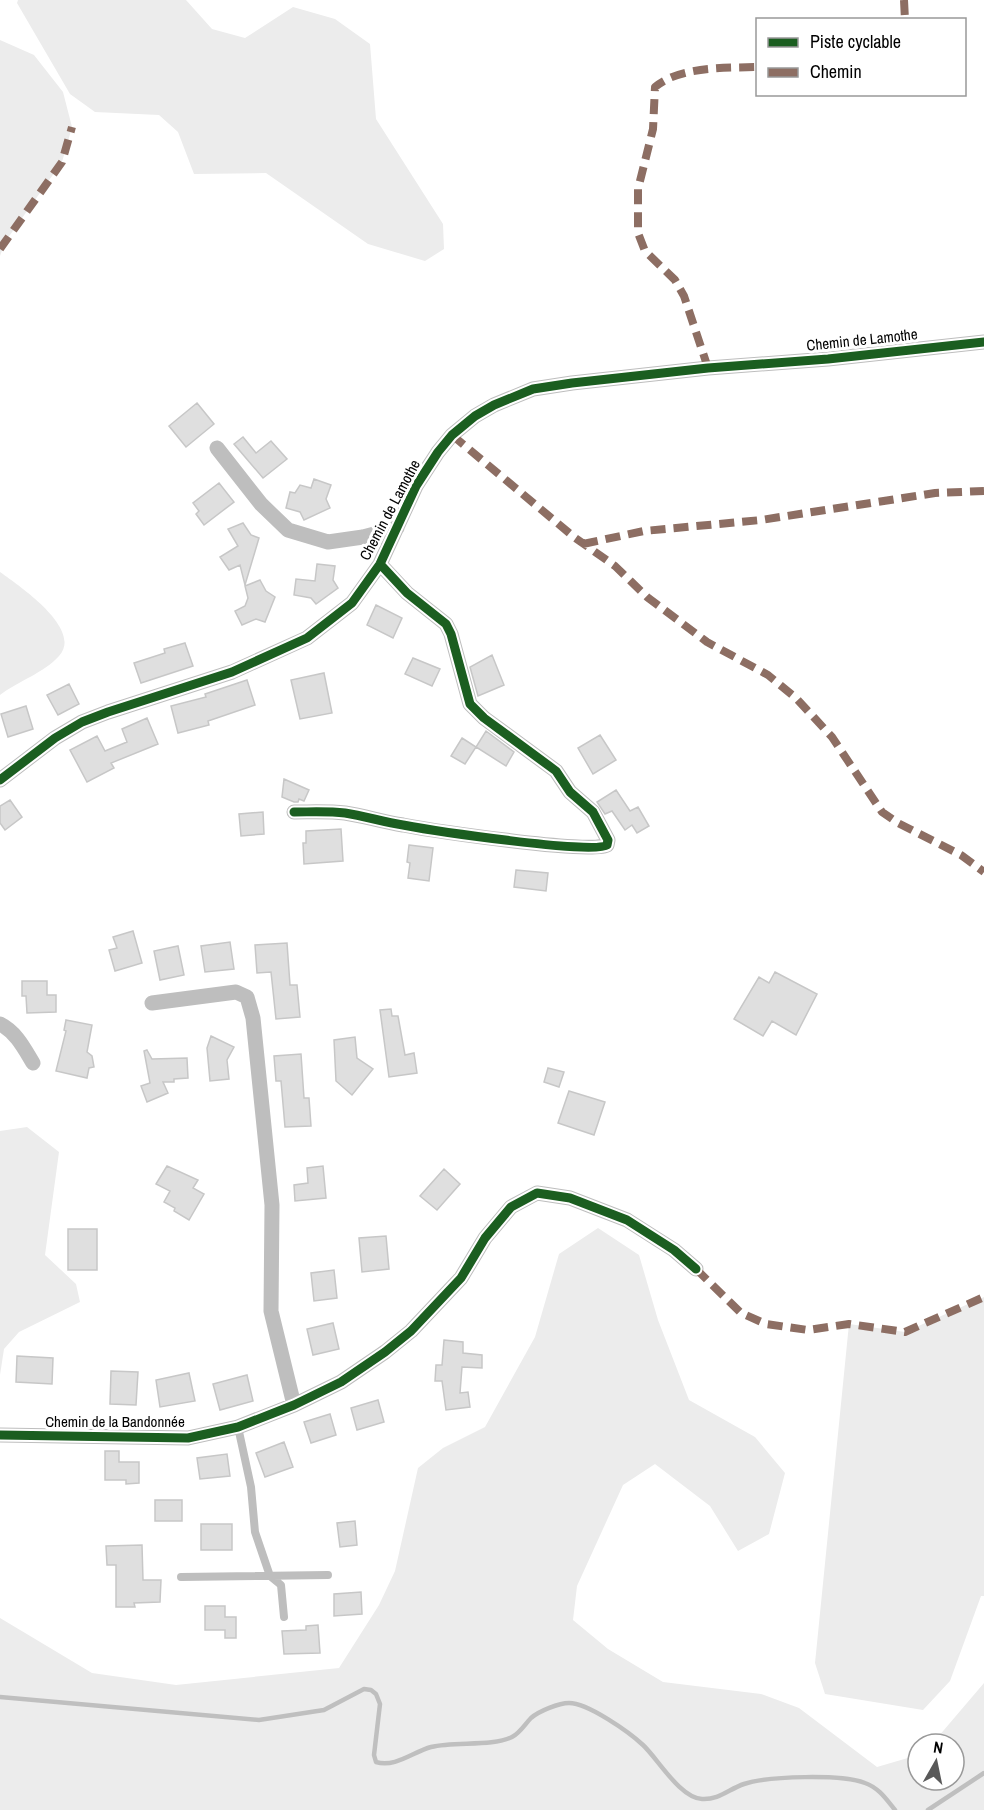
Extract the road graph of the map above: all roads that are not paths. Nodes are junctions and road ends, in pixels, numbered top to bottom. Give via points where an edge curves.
1 (984, 342) edge
2 (217, 448) dead end
3 (397, 528) junction
4 (380, 564) junction
5 (0, 780) edge
6 (294, 812) dead end
7 (152, 1003) dead end
8 (0, 1024) edge
9 (33, 1063) dead end
10 (696, 1269) dead end
11 (294, 1405) junction
12 (238, 1427) junction
13 (0, 1435) edge
14 (328, 1575) dead end
15 (270, 1576) junction
16 (181, 1577) dead end
17 (284, 1617) dead end

1 - 3 street, Chemin de Lamothe via 533,389 485,411 452,435 417,486
2 - 3 street via 261,504 288,530 328,542
3 - 4 street, Chemin de Lamothe
4 - 5 street, Chemin de Lamothe via 352,603 307,638 232,672 82,722
4 - 6 street via 406,593 446,624 470,704 556,771 570,792 593,812 607,845 591,849 402,825 342,812
7 - 11 street via 236,993 247,997 254,1018 272,1205 271,1311
8 - 9 street via 20,1041
10 - 11 street, Chemin de la Bandonnée via 627,1220 570,1198 537,1194 511,1207 485,1238 461,1278 411,1331 341,1382
11 - 12 street, Chemin de la Bandonnée
12 - 13 street, Chemin de la Bandonnée via 188,1438
12 - 15 lane via 251,1487 255,1532
14 - 15 lane
15 - 16 lane
15 - 17 lane via 281,1585

